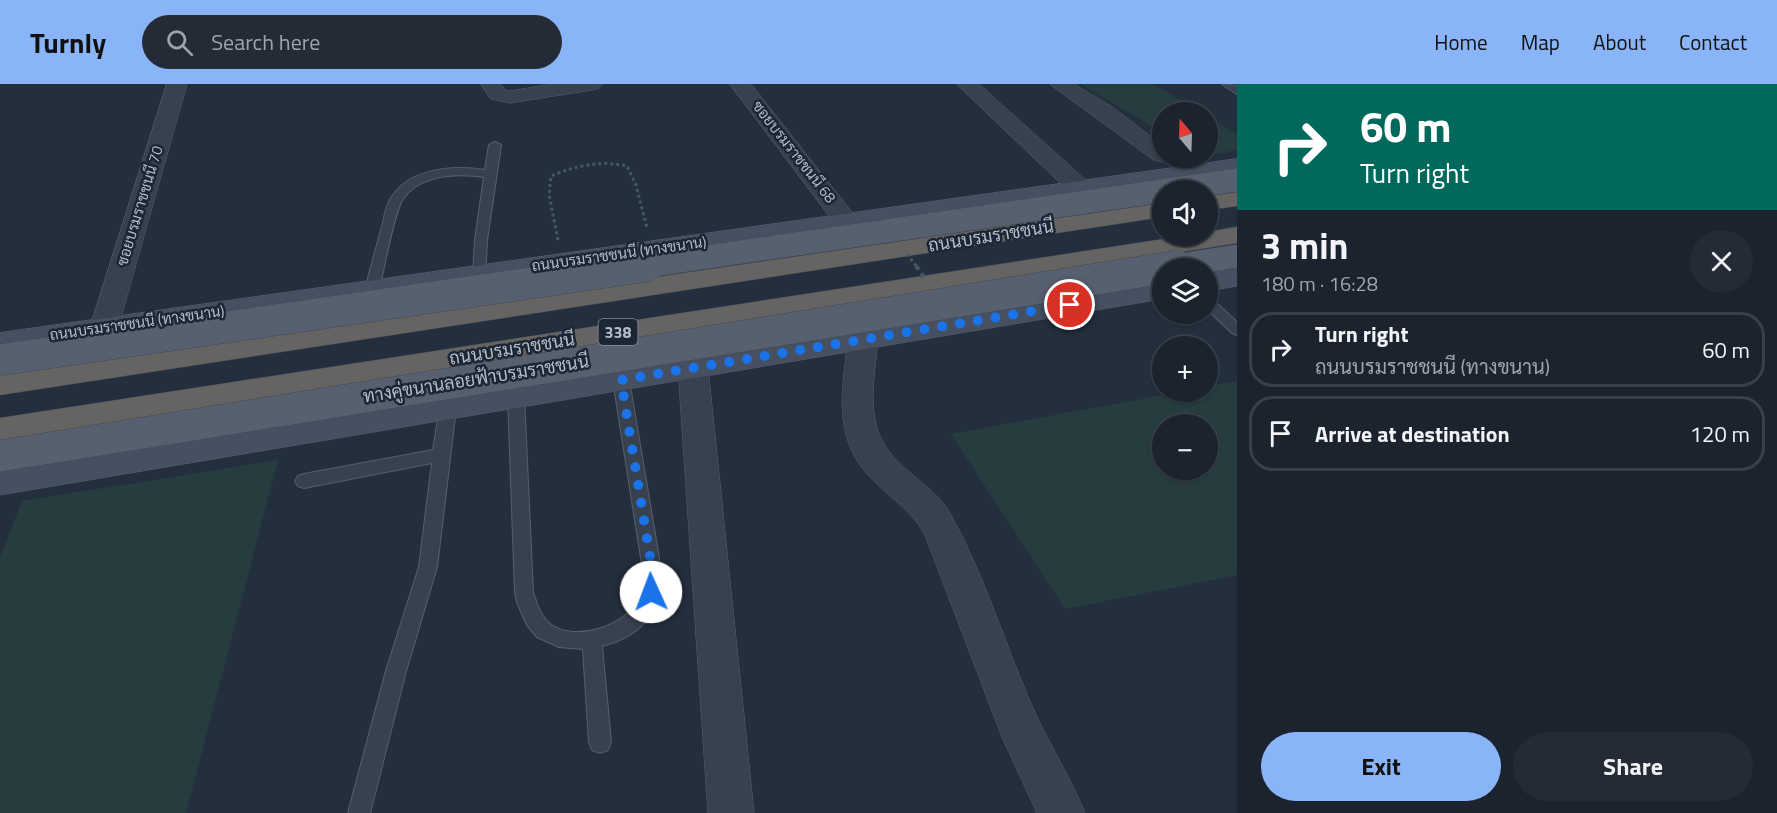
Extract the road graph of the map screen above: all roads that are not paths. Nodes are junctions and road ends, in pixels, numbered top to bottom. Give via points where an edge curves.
1 (177, 84) edge
2 (491, 84) edge
3 (592, 84) edge
4 (740, 84) edge
5 (967, 84) edge
6 (1060, 84) edge
7 (495, 145) dead end
8 (1152, 147) edge
9 (1218, 165) edge
10 (1237, 166) edge
11 (1152, 168) edge
12 (491, 174) junction
13 (1237, 180) edge
14 (1080, 188) junction
15 (1237, 199) edge
16 (1218, 202) edge
17 (1152, 211) edge
18 (846, 221) junction
19 (1237, 235) edge
20 (1237, 256) edge
21 (480, 275) junction
22 (1237, 277) edge
23 (1218, 280) edge
24 (372, 289) junction
25 (1152, 292) edge
26 (1218, 312) edge
27 (104, 328) junction
28 (1237, 330) edge
29 (863, 340) junction
30 (0, 342) edge
31 (0, 360) edge
32 (693, 368) junction
33 (621, 380) junction
34 (0, 384) edge
35 (516, 397) junction
36 (448, 408) junction
37 (0, 430) edge
38 (441, 455) junction
39 (0, 456) edge
40 (0, 481) edge
41 (304, 481) dead end
42 (592, 640) junction
43 (600, 742) dead end
44 (358, 813) edge
45 (731, 813) edge
46 (1062, 813) edge

1 - 27 street, ซอยบรมราชชนนี 70
2 - 3 street via 498,95 510,97
4 - 18 street, ซอยบรมราชชนนี 68
5 - 14 street
6 - 8 street
7 - 12 lane
9 - 10 main road, ถนนบรมราชชนนี (ทางขนาน)
11 - 14 main road, ถนนบรมราชชนนี (ทางขนาน)
12 - 21 lane
12 - 24 lane via 458,171 415,181 401,191
13 - 31 main road, bridge
14 - 18 main road, ถนนบรมราชชนนี (ทางขนาน)
15 - 16 highway
17 - 34 highway, ถนนบรมราชชนนี / 338
18 - 21 main road, ถนนบรมราชชนนี (ทางขนาน)
19 - 37 highway, ถนนบรมราชชนนี / 338
20 - 39 main road, ทางคู่ขนานลอยฟ้าบรมราชชนนี / 338, bridge
21 - 24 main road, ถนนบรมราชชนนี (ทางขนาน)
22 - 23 main road
24 - 27 main road, ถนนบรมราชชนนี (ทางขนาน)
25 - 29 main road
26 - 28 lane
27 - 30 main road, ถนนบรมราชชนนี (ทางขนาน)
29 - 32 main road
29 - 46 street via 857,399 858,419 866,443 880,465 924,503 933,517 1019,727
32 - 33 main road
32 - 45 street
33 - 35 main road
33 - 42 lane via 650,557 651,592 641,616 625,628
35 - 36 main road
35 - 42 lane via 524,592 531,618 545,633 569,640
36 - 38 lane
36 - 40 main road
38 - 41 lane
38 - 44 lane via 428,567
42 - 43 lane

